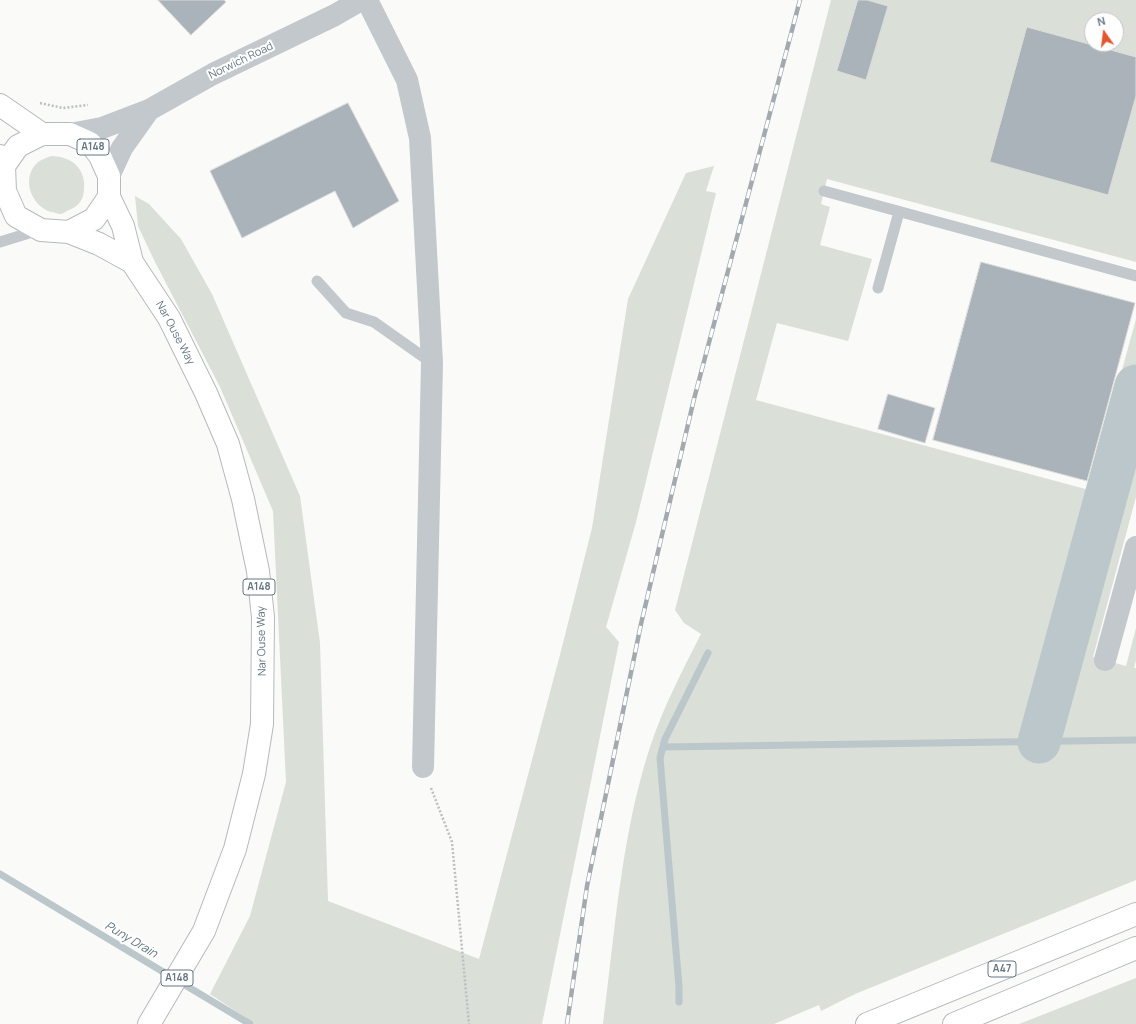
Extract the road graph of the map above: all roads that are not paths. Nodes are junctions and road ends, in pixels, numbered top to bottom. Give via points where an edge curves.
1 (361, 0) edge
2 (367, 0) edge
3 (0, 105) edge
4 (149, 110) junction
5 (42, 134) junction
6 (70, 134) junction
7 (2, 161) edge
8 (109, 186) junction
9 (824, 191) dead end
10 (2, 197) edge
11 (899, 212) junction
12 (41, 230) junction
13 (69, 232) junction
14 (0, 242) edge
15 (132, 262) junction
16 (1136, 276) edge
17 (317, 281) dead end
18 (878, 288) dead end
19 (432, 363) junction
20 (1136, 547) edge
21 (1105, 660) dead end
22 (422, 767) road end
23 (1136, 914) edge
24 (1136, 948) edge
25 (149, 1024) edge
26 (867, 1024) edge
27 (954, 1024) edge

1 - 4 street, Norwich Road via 213,74
2 - 19 street via 407,80 420,138
3 - 5 main road
4 - 6 street, Norwich Road via 102,128
4 - 8 street, Norwich Road via 122,148
5 - 6 main road, Nar Ouse Way / A148
5 - 7 main road, Nar Ouse Way / A148 via 18,146
6 - 8 main road, Nar Ouse Way / A148 via 90,143 100,156
7 - 10 main road, Nar Ouse Way / A148
8 - 13 main road via 94,219
8 - 15 main road, Nar Ouse Way / A148
9 - 11 lane
10 - 12 main road, Nar Ouse Way / A148 via 16,216
11 - 16 lane
11 - 18 lane
12 - 13 main road, Nar Ouse Way / A148
12 - 14 lane
13 - 15 main road, Nar Ouse Way / A148 via 99,244
15 - 25 main road, Nar Ouse Way / A148 via 169,318 206,392 228,444 243,499 263,617 262,724 254,774 235,849 204,931
17 - 19 lane via 346,313 374,322
19 - 22 street
20 - 21 street
23 - 26 main road, A47
24 - 27 main road

